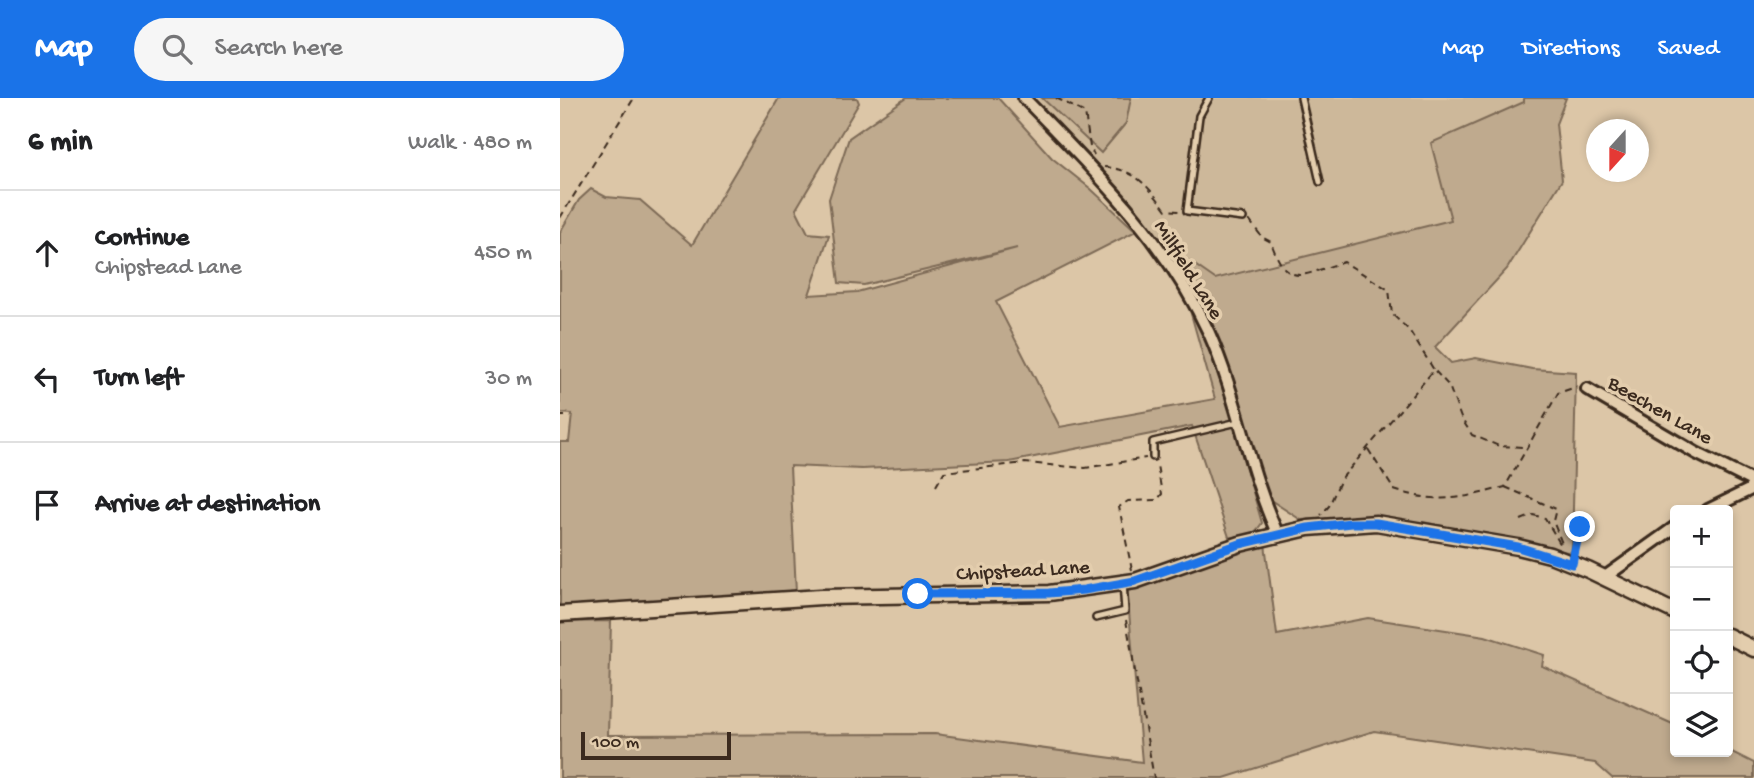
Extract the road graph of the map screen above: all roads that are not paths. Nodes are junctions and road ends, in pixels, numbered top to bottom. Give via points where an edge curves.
1 (1024, 98) edge
2 (1209, 98) edge
3 (1301, 98) edge
4 (1320, 182) dead end
5 (1243, 218) road end
6 (1587, 389) road end
7 (1238, 422) junction
8 (1153, 457) road end
9 (1754, 483) edge
10 (1719, 505) edge
11 (1670, 531) edge
12 (1278, 535) junction
13 (1605, 577) junction
14 (1129, 582) junction
15 (1670, 610) edge
16 (560, 614) edge
17 (1096, 618) dead end
18 (1733, 638) edge
19 (1754, 649) edge

1 - 7 street, Millfield Lane via 1120,198 1187,292 1209,333
2 - 5 lane via 1199,116 1186,211
3 - 4 lane
6 - 9 street, Beechen Lane
7 - 8 lane via 1153,442
7 - 12 street, Millfield Lane
9 - 10 street, Beechen Lane via 1749,491
11 - 13 street
12 - 13 street, Chipstead Lane via 1376,523 1518,547
12 - 14 street, Chipstead Lane
13 - 15 street, Chipstead Lane
14 - 16 street, Chipstead Lane via 1049,593 821,597
14 - 17 lane via 1125,611
18 - 19 street

